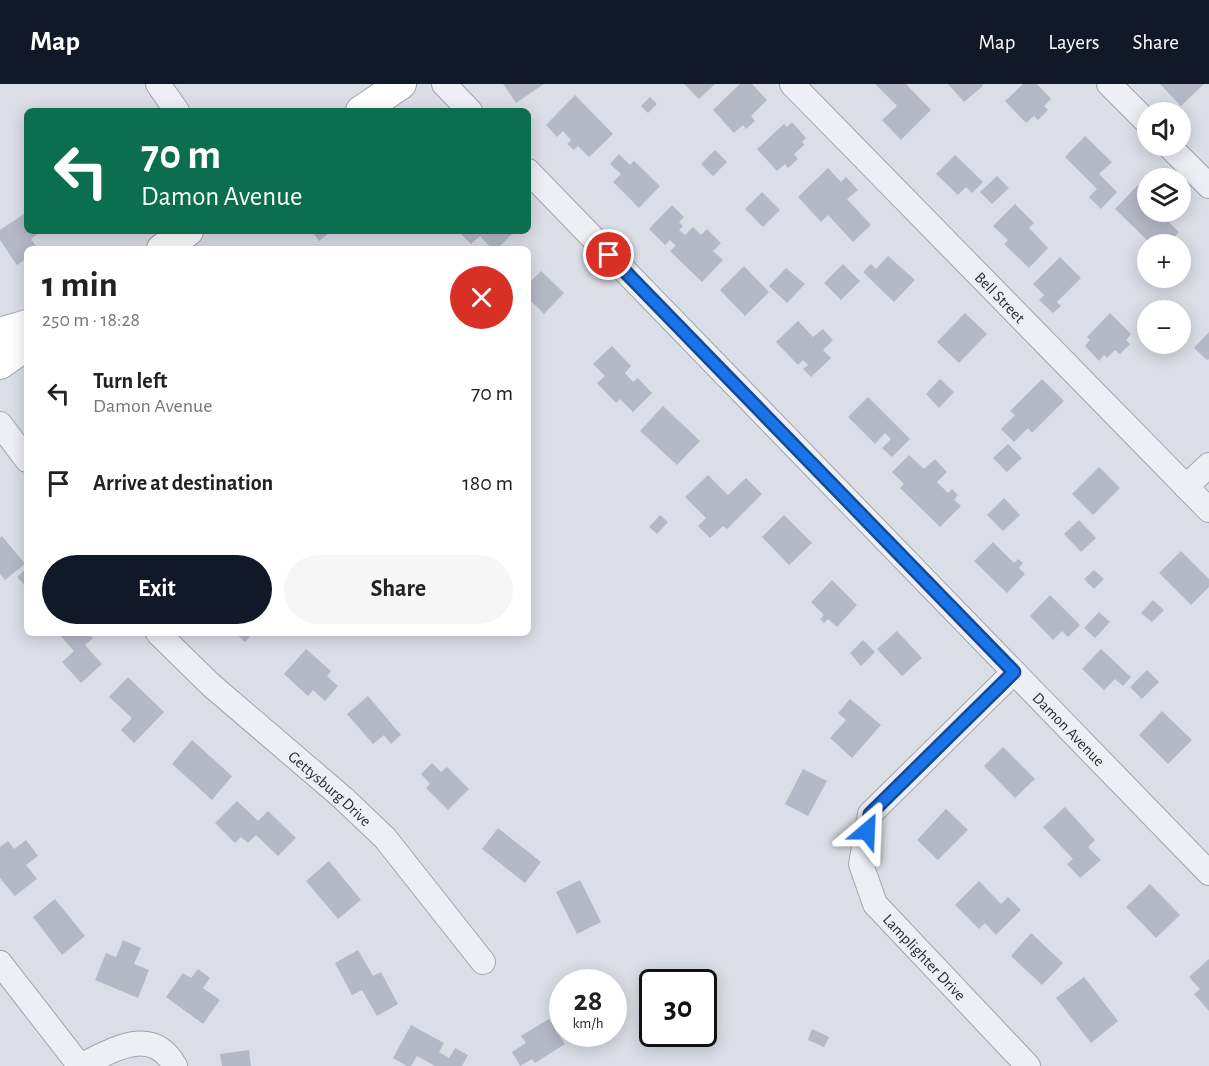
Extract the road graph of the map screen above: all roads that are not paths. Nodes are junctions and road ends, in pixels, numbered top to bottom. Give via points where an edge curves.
1 (158, 84) edge
2 (401, 84) edge
3 (444, 84) edge
4 (792, 84) edge
5 (1109, 84) edge
6 (175, 108) edge
7 (365, 108) edge
8 (467, 108) edge
9 (1137, 112) edge
10 (1179, 156) edge
11 (531, 174) edge
12 (1209, 186) edge
13 (184, 234) edge
14 (166, 246) edge
15 (24, 326) edge
16 (0, 333) edge
17 (24, 347) edge
18 (0, 364) edge
19 (0, 424) edge
20 (24, 456) edge
21 (1209, 465) edge
22 (1186, 487) junction
23 (1209, 510) edge
24 (161, 636) edge
25 (1014, 672) junction
26 (1209, 873) edge
27 (483, 962) dead end
28 (0, 963) edge
29 (80, 1066) edge
30 (175, 1066) edge
31 (1028, 1066) edge

1 - 6 street
2 - 7 main road
3 - 8 street
4 - 22 street, Bell Street
5 - 9 street
10 - 12 street
11 - 25 street, Damon Avenue
13 - 14 main road
15 - 16 main road
17 - 18 main road
19 - 20 street
21 - 22 street
22 - 23 street, Bell Street
24 - 27 street, Gettysburg Drive via 385,838
25 - 26 street, Damon Avenue
25 - 31 street, Lamplighter Drive via 870,814 861,864 874,904
28 - 29 street
29 - 30 street via 135,1043 160,1048

